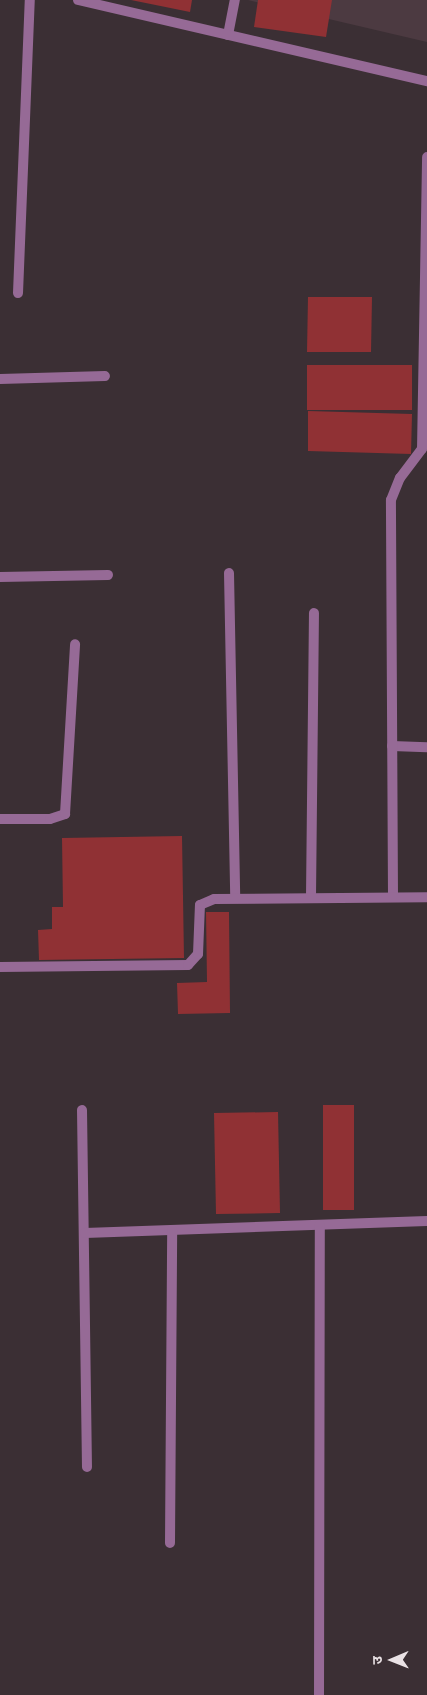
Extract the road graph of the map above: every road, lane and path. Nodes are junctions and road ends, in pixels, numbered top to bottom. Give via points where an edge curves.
1 (30, 0) edge
2 (78, 0) edge
3 (235, 0) edge
4 (228, 35) junction
5 (427, 81) edge
6 (427, 157) edge
7 (18, 293) dead end
8 (105, 376) dead end
9 (0, 379) edge
10 (229, 573) dead end
11 (108, 575) dead end
12 (0, 577) edge
13 (314, 614) dead end
14 (75, 644) dead end
15 (392, 746) junction
16 (427, 747) edge
17 (0, 819) edge
18 (312, 897) junction
19 (393, 897) junction
20 (427, 897) edge
21 (235, 898) junction
22 (0, 967) edge
23 (82, 1110) dead end
24 (427, 1221) edge
25 (320, 1225) junction
26 (172, 1230) junction
27 (85, 1233) junction
28 (87, 1467) dead end
29 (170, 1543) dead end
30 (319, 1695) edge

1 - 7 street
2 - 4 street
3 - 4 street
4 - 5 street
6 - 15 street via 422,449 400,478 391,500
8 - 9 street
10 - 21 street
11 - 12 street
13 - 18 street
14 - 17 street via 65,814 50,820
15 - 16 street
15 - 19 street
18 - 19 street
18 - 21 street
19 - 20 street
21 - 22 street via 200,905 198,954 188,965
23 - 27 street
24 - 25 street
25 - 26 street
25 - 30 street
26 - 27 street
26 - 29 street
27 - 28 street

